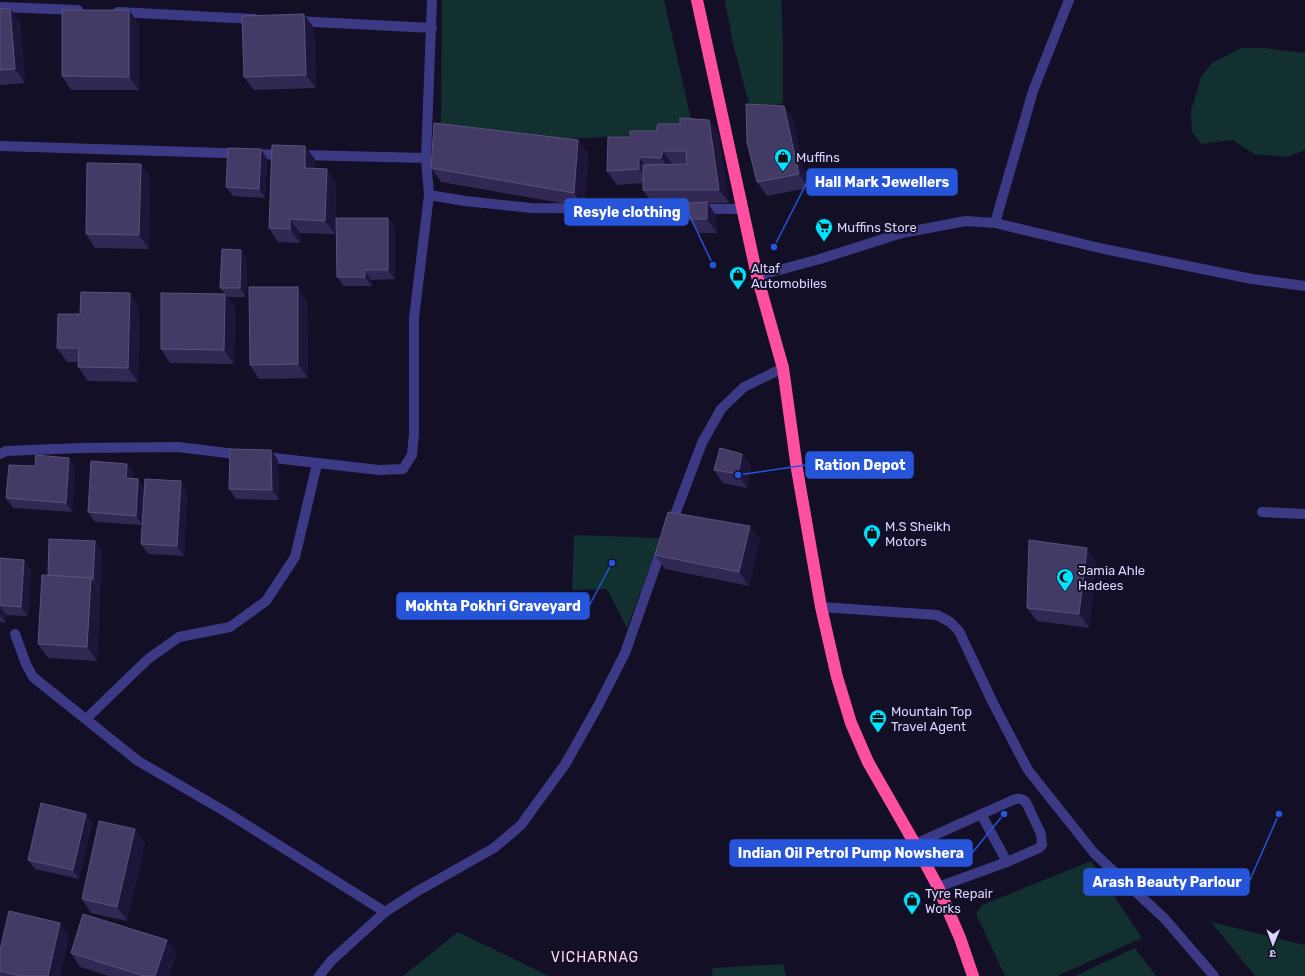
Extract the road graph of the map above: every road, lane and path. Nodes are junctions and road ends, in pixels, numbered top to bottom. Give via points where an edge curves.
1 (432, 0) edge
2 (697, 0) edge
3 (1069, 0) edge
4 (0, 7) edge
5 (86, 11) edge
6 (110, 12) edge
7 (267, 20) edge
8 (283, 20) edge
9 (432, 28) junction
10 (0, 146) edge
11 (426, 158) junction
12 (429, 195) junction
13 (742, 209) junction
14 (995, 223) junction
15 (757, 276) junction
16 (1305, 286) edge
17 (783, 368) junction
18 (3, 452) edge
19 (0, 463) edge
20 (317, 464) junction
21 (1262, 512) dead end
22 (1305, 514) edge
23 (821, 607) junction
24 (15, 634) dead end
25 (86, 719) junction
26 (981, 814) junction
27 (915, 844) junction
28 (1006, 862) junction
29 (938, 887) junction
30 (385, 912) junction
31 (319, 976) edge
32 (973, 976) edge
33 (1214, 976) edge

1 - 9 street
2 - 13 highway
3 - 14 street via 1033,91
4 - 5 street
6 - 7 street
8 - 9 street
9 - 11 street
10 - 11 street
11 - 12 street
12 - 13 street via 531,208
12 - 20 street via 414,318 412,455 403,469 379,470
13 - 15 highway
14 - 15 street via 966,221 902,233
14 - 16 street via 1104,249 1252,279
15 - 17 highway
17 - 23 highway via 797,469
17 - 30 street via 744,387 722,410 702,443 625,653 566,763 545,794 520,825 494,848
18 - 19 street
18 - 20 street via 178,447
20 - 25 street via 295,557 266,601 230,627 179,637 148,659
21 - 22 street
23 - 27 highway via 837,677 851,723 868,762
23 - 33 street via 937,615 950,622 959,631 1028,770 1094,853 1165,919
24 - 25 street via 33,677
25 - 30 street via 138,761 226,812
26 - 27 street
26 - 28 street
26 - 28 street via 1017,798 1026,802 1041,834 1042,845
27 - 29 highway
28 - 29 street
29 - 32 highway
30 - 31 street via 332,960

